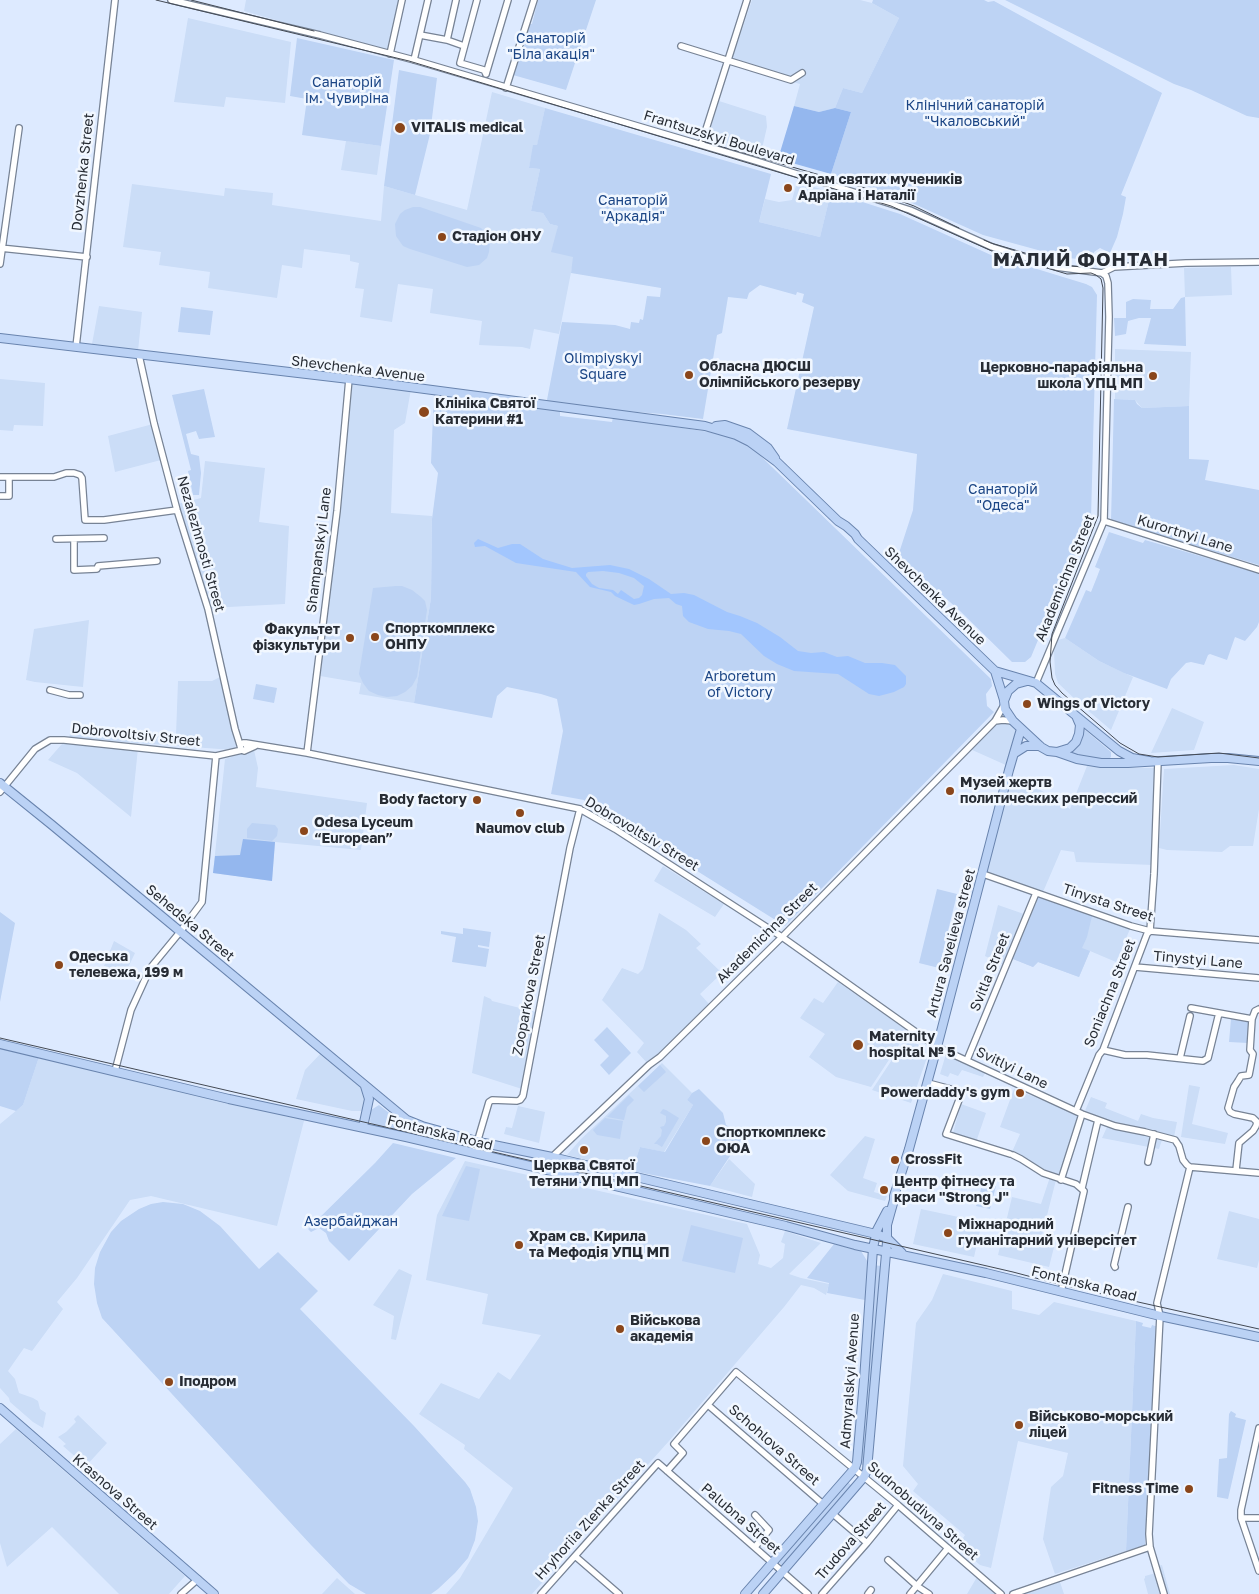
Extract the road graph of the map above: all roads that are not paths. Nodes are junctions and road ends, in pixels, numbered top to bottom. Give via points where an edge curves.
1 (115, 0) edge
2 (171, 0) edge
3 (402, 0) edge
4 (428, 0) edge
5 (456, 0) edge
6 (478, 0) edge
7 (508, 0) edge
8 (534, 0) edge
9 (747, 0) edge
10 (188, 2) edge
11 (420, 35) junction
12 (447, 40) junction
13 (464, 46) junction
14 (681, 46) dead end
15 (390, 54) junction
16 (414, 60) junction
17 (728, 60) junction
18 (802, 73) dead end
19 (486, 74) junction
20 (484, 81) junction
21 (506, 88) junction
22 (19, 128) dead end
23 (701, 146) junction
24 (1, 248) edge
25 (86, 257) junction
26 (1259, 262) edge
27 (0, 264) edge
28 (1102, 272) junction
29 (0, 338) edge
30 (76, 347) junction
31 (139, 355) junction
32 (349, 379) junction
33 (0, 477) edge
34 (9, 477) junction
35 (0, 496) edge
36 (177, 510) junction
37 (1104, 521) junction
38 (104, 538) dead end
39 (56, 539) dead end
40 (74, 539) junction
41 (157, 561) dead end
42 (1259, 570) edge
43 (995, 671) junction
44 (1033, 682) junction
45 (50, 690) dead end
46 (80, 694) dead end
47 (1004, 703) junction
48 (1076, 716) junction
49 (995, 721) junction
50 (1012, 721) junction
51 (1021, 729) junction
52 (1110, 745) junction
53 (241, 746) junction
54 (1042, 747) junction
55 (1057, 752) junction
56 (308, 753) junction
57 (1014, 753) junction
58 (216, 756) junction
59 (1149, 761) junction
60 (1158, 761) junction
61 (1259, 762) edge
62 (1101, 763) junction
63 (1, 788) edge
64 (580, 809) junction
65 (983, 874) junction
66 (1036, 893) junction
67 (1150, 931) junction
68 (180, 932) junction
69 (782, 936) junction
70 (1259, 940) edge
71 (1135, 967) junction
72 (1259, 978) edge
73 (1191, 1008) dead end
74 (1259, 1009) edge
75 (1219, 1013) junction
76 (1190, 1016) dead end
77 (1252, 1019) junction
78 (0, 1044) edge
79 (937, 1047) junction
80 (1103, 1050) junction
81 (1180, 1058) junction
82 (967, 1060) junction
83 (115, 1071) junction
84 (928, 1082) junction
85 (364, 1083) junction
86 (386, 1101) junction
87 (367, 1107) junction
88 (1076, 1111) junction
89 (1082, 1114) junction
90 (407, 1120) joint
91 (1098, 1120) junction
92 (1258, 1125) edge
93 (363, 1127) junction
94 (1154, 1134) junction
95 (476, 1141) junction
96 (474, 1154) junction
97 (552, 1157) junction
98 (1148, 1162) dead end
99 (1188, 1166) junction
100 (1236, 1170) junction
101 (1259, 1173) edge
102 (1061, 1180) junction
103 (1083, 1190) junction
104 (894, 1196) junction
105 (1128, 1207) dead end
106 (862, 1231) junction
107 (876, 1234) junction
108 (887, 1238) junction
109 (858, 1245) junction
110 (873, 1248) junction
111 (886, 1251) junction
112 (904, 1254) junction
113 (872, 1261) junction
114 (885, 1263) junction
115 (1115, 1267) dead end
116 (1061, 1292) junction
117 (1160, 1316) junction
118 (1259, 1337) edge
119 (736, 1372) joint
120 (708, 1405) junction
121 (0, 1408) edge
122 (1259, 1428) edge
123 (658, 1463) joint
124 (854, 1468) junction
125 (668, 1471) junction
126 (864, 1476) junction
127 (823, 1504) junction
128 (898, 1505) junction
129 (832, 1514) junction
130 (755, 1515) dead end
131 (1241, 1518) junction
132 (1259, 1518) edge
133 (867, 1543) junction
134 (755, 1547) junction
135 (1150, 1547) junction
136 (948, 1548) junction
137 (575, 1556) junction
138 (888, 1560) dead end
139 (772, 1563) junction
140 (782, 1571) junction
141 (1259, 1572) edge
142 (198, 1579) junction
143 (917, 1586) junction
144 (181, 1594) edge
145 (214, 1594) edge
146 (541, 1594) edge
147 (619, 1594) edge
148 (745, 1594) edge
149 (763, 1594) edge
150 (808, 1594) edge
151 (822, 1594) edge
152 (910, 1594) edge
153 (929, 1594) edge
154 (1001, 1594) edge
155 (1013, 1594) edge
156 (1164, 1594) edge

1 - 25 street, Dovzhenka Street
2 - 10 street, Frantsuzskyi Boulevard
3 - 15 street
4 - 11 street
5 - 12 street
6 - 13 street
7 - 19 street
8 - 21 street
9 - 17 street
10 - 15 street, Frantsuzskyi Boulevard
11 - 12 street
11 - 16 street
12 - 13 street
13 - 19 street via 460,63 484,70
14 - 17 street
15 - 16 street, Frantsuzskyi Boulevard
16 - 20 street, Frantsuzskyi Boulevard
17 - 18 street via 791,80
17 - 23 street
19 - 20 street
20 - 21 street, Frantsuzskyi Boulevard
21 - 23 street, Frantsuzskyi Boulevard
22 - 24 street
23 - 28 street, Frantsuzskyi Boulevard via 864,194 910,210 995,248 1056,267
24 - 25 street
24 - 27 street
25 - 30 street, Dovzhenka Street
26 - 28 street, Frantsuzskyi Boulevard via 1114,267
28 - 37 street, Akademichna Street via 1108,283 1109,309
29 - 30 main road, Shevchenka Avenue
30 - 31 main road, Shevchenka Avenue
31 - 32 main road, Shevchenka Avenue
31 - 36 street, Nezalezhnosti Street
32 - 43 main road, Shevchenka Avenue via 712,427 742,437 777,462
32 - 56 street, Shampanskyi Lane
33 - 34 street
34 - 35 street via 9,496
34 - 36 street via 80,475 85,520
36 - 53 street, Nezalezhnosti Street via 208,609 234,729
37 - 42 street, Kurortnyi Lane
37 - 44 street, Akademichna Street
38 - 40 street
39 - 40 street
40 - 41 street via 74,570
43 - 44 main road, Shevchenka Avenue
43 - 47 main road, Shevchenka Avenue
44 - 47 main road via 1013,686
44 - 48 main road
45 - 46 street
47 - 49 street, Akademichna Street
47 - 50 main road, Shevchenka Avenue
48 - 52 main road
48 - 55 main road via 1080,725 1078,738 1070,748
49 - 50 street
49 - 69 street, Akademichna Street
50 - 51 main road
51 - 54 main road
51 - 57 main road, Artura Savelieva street
52 - 59 main road via 1132,758
52 - 62 main road via 1112,758
53 - 56 street, Dobrovoltsiv Street via 257,745
53 - 58 street, Dobrovoltsiv Street
54 - 55 main road
54 - 57 main road via 1026,746
55 - 62 main road
56 - 64 street, Dobrovoltsiv Street
57 - 65 main road, Artura Savelieva street
58 - 63 street, Dobrovoltsiv Street via 50,740 35,749
58 - 68 street via 202,902
59 - 60 main road
59 - 62 main road
60 - 61 main road via 1219,758
60 - 67 street, Soniachna Street
63 - 68 main road, Sehedska Street via 52,825
64 - 69 street, Dobrovoltsiv Street
64 - 95 street, Zooparkova Street via 523,1096 517,1101 490,1100
65 - 66 street, Tinysta Street
65 - 79 main road, Artura Savelieva street
66 - 67 street, Tinysta Street
66 - 82 street, Svitla Street
67 - 70 street, Tinysta Street
67 - 71 street, Soniachna Street
68 - 83 street via 147,975 131,1010
68 - 85 main road, Sehedska Street
69 - 79 street, Dobrovoltsiv Street
69 - 97 street, Akademichna Street
71 - 72 street, Tinystyi Lane
71 - 80 street, Soniachna Street
73 - 75 street
74 - 77 street
75 - 77 street
75 - 81 street via 1208,1058 1203,1061
76 - 81 street
77 - 92 street via 1250,1050 1253,1054 1249,1075 1241,1076 1228,1108 1234,1114 1253,1118
78 - 83 main road, Fontanska Road
79 - 82 street, Svitlyi Lane
79 - 84 main road, Artura Savelieva street
80 - 81 street via 1125,1055
80 - 88 street, Soniachna Street via 1098,1055
82 - 88 street, Svitlyi Lane
83 - 93 main road, Fontanska Road
84 - 102 street via 962,1092 946,1134 1011,1155 1043,1174
84 - 104 main road, Artura Savelieva street
85 - 86 main road, Sehedska Street
85 - 87 main road via 368,1093
86 - 87 main road via 380,1100
86 - 90 main road, Sehedska Street
87 - 93 main road
88 - 89 street, Svitlyi Lane
89 - 91 street, Svitlyi Lane
89 - 102 street
90 - 95 main road, Fontanska Road
91 - 94 street, Svitlyi Lane
91 - 103 street
92 - 100 street via 1239,1143
93 - 96 main road, Fontanska Road
94 - 98 street
94 - 99 street, Svitlyi Lane via 1175,1140
95 - 96 street, Zooparkova Street
95 - 97 main road, Fontanska Road
96 - 109 main road, Fontanska Road
97 - 106 main road, Fontanska Road
99 - 100 street
99 - 117 street via 1157,1300
100 - 101 street
102 - 103 street via 1076,1184
103 - 116 street
104 - 107 main road, Artura Savelieva street
104 - 108 main road, Artura Savelieva street
105 - 115 street
106 - 107 main road, Fontanska Road
106 - 109 main road via 865,1238
107 - 108 main road, Fontanska Road
107 - 110 main road, Artura Savelieva street
108 - 111 main road, Artura Savelieva street
108 - 112 main road, Fontanska Road
109 - 110 main road, Fontanska Road
110 - 111 main road, Fontanska Road
110 - 113 main road, Admyralskyi Avenue
111 - 112 main road, Fontanska Road
111 - 114 main road, Admyralskyi Avenue
112 - 116 main road, Fontanska Road
113 - 114 main road via 878,1258
113 - 124 main road, Admyralskyi Avenue
114 - 126 main road, Admyralskyi Avenue via 868,1466
116 - 117 main road, Fontanska Road
117 - 118 main road, Fontanska Road
117 - 135 street
119 - 120 street, Hryhoriia Zlenka Street
119 - 124 street, Sudnobudivna Street
120 - 125 street, Hryhoriia Zlenka Street via 674,1444 683,1453
120 - 127 street, Schohlova Street
121 - 142 main road, Krasnova Street
122 - 131 street
123 - 125 street, Palubna Street
123 - 137 street, Hryhoriia Zlenka Street
124 - 126 street, Sudnobudivna Street
124 - 127 main road, Admyralskyi Avenue
125 - 134 street, Palubna Street
126 - 128 street, Sudnobudivna Street
126 - 129 main road, Admyralskyi Avenue
127 - 139 main road, Admyralskyi Avenue
128 - 133 street, Trudova Street
128 - 136 street, Sudnobudivna Street
129 - 133 street
129 - 140 main road, Admyralskyi Avenue
130 - 134 street via 768,1528
131 - 132 street
131 - 141 street
133 - 151 street, Trudova Street
134 - 139 street, Palubna Street
135 - 155 street
135 - 156 street
136 - 143 street
136 - 154 street, Sudnobudivna Street
137 - 146 street, Hryhoriia Zlenka Street
137 - 147 street
138 - 143 street
139 - 140 street, Palubna Street
139 - 148 main road, Admyralskyi Avenue
140 - 149 main road, Admyralskyi Avenue
140 - 150 street, Palubna Street
142 - 144 street
142 - 145 main road, Krasnova Street
143 - 152 street
143 - 153 street

